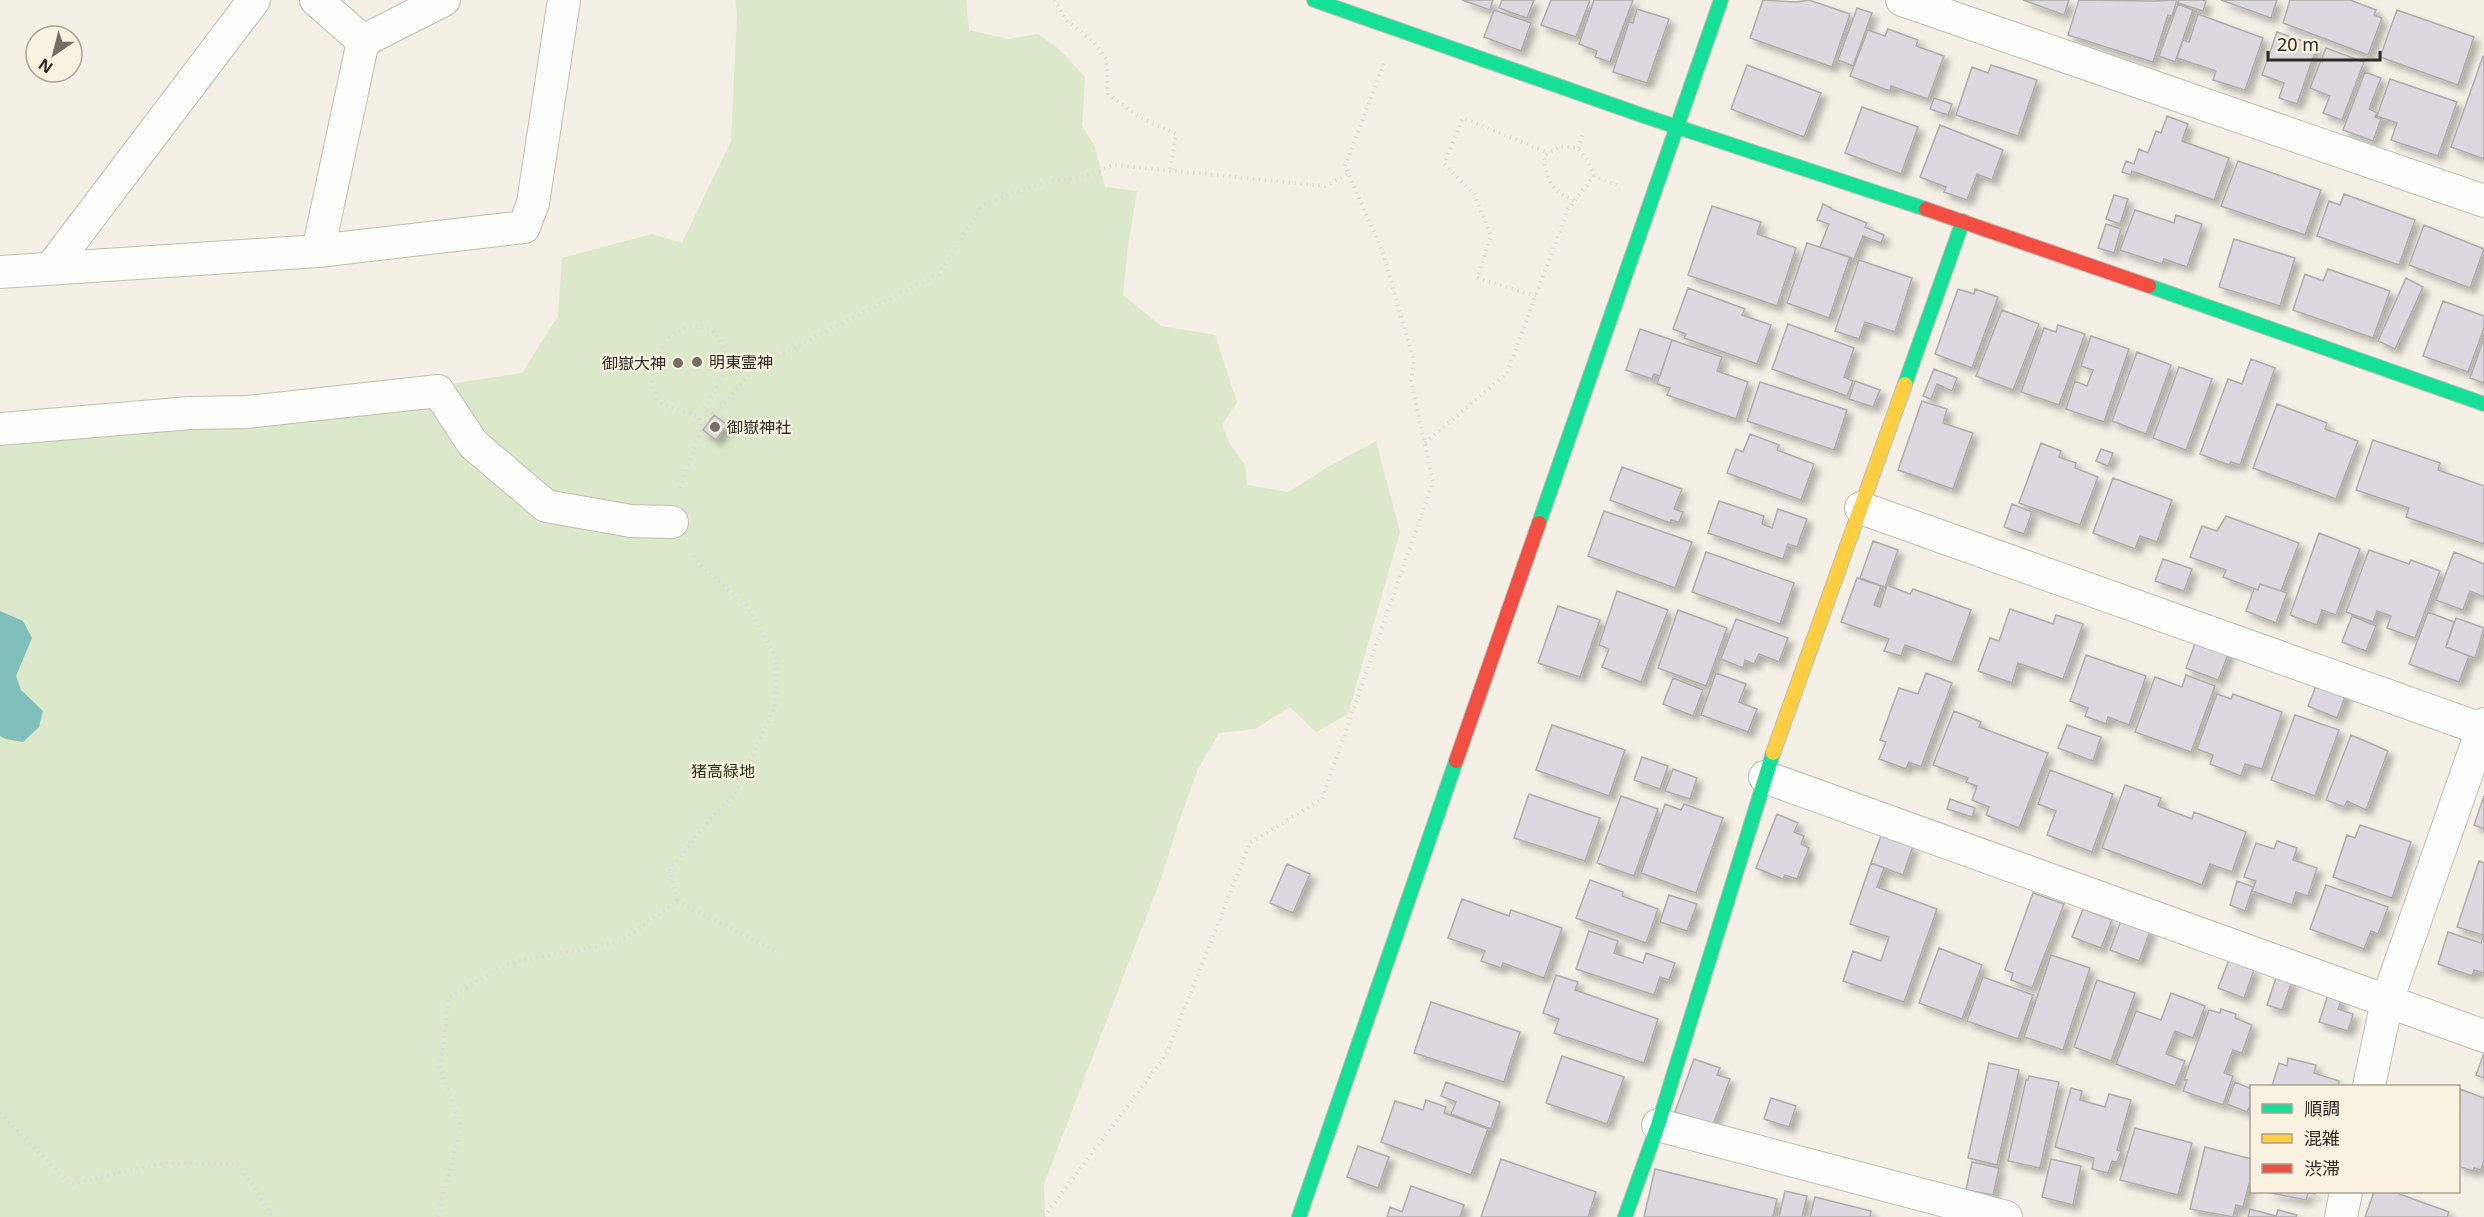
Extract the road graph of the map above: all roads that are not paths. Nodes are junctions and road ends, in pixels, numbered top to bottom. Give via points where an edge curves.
1 (254, 0) edge
2 (316, 0) edge
3 (444, 0) edge
4 (564, 0) edge
5 (1314, 0) edge
6 (1721, 0) edge
7 (1902, 0) edge
8 (363, 41) junction
9 (1678, 127) junction
10 (2484, 201) edge
11 (1963, 221) junction
12 (318, 251) junction
13 (51, 268) junction
14 (0, 272) edge
15 (2484, 404) edge
16 (0, 429) edge
17 (1861, 508) junction
18 (672, 522) road end
19 (2483, 728) edge
20 (1765, 777) junction
21 (2387, 1001) junction
22 (2484, 1036) edge
23 (2369, 1085) edge
24 (1658, 1125) junction
25 (2346, 1193) edge
26 (1299, 1217) edge
27 (1625, 1217) edge
28 (2006, 1217) edge
29 (2341, 1217) edge

1 - 13 street
2 - 8 street
3 - 8 street
4 - 12 street via 535,193 524,227
5 - 9 street
6 - 9 street
7 - 10 street
8 - 12 street
9 - 11 street
9 - 26 street
11 - 15 street
11 - 17 street
12 - 13 street
13 - 14 street
16 - 18 street via 247,412 438,391 473,444 546,506 631,521
17 - 19 street
17 - 20 street
19 - 21 street
20 - 21 street
20 - 24 street
21 - 22 street
21 - 23 street
24 - 27 street
24 - 28 street
25 - 29 street

